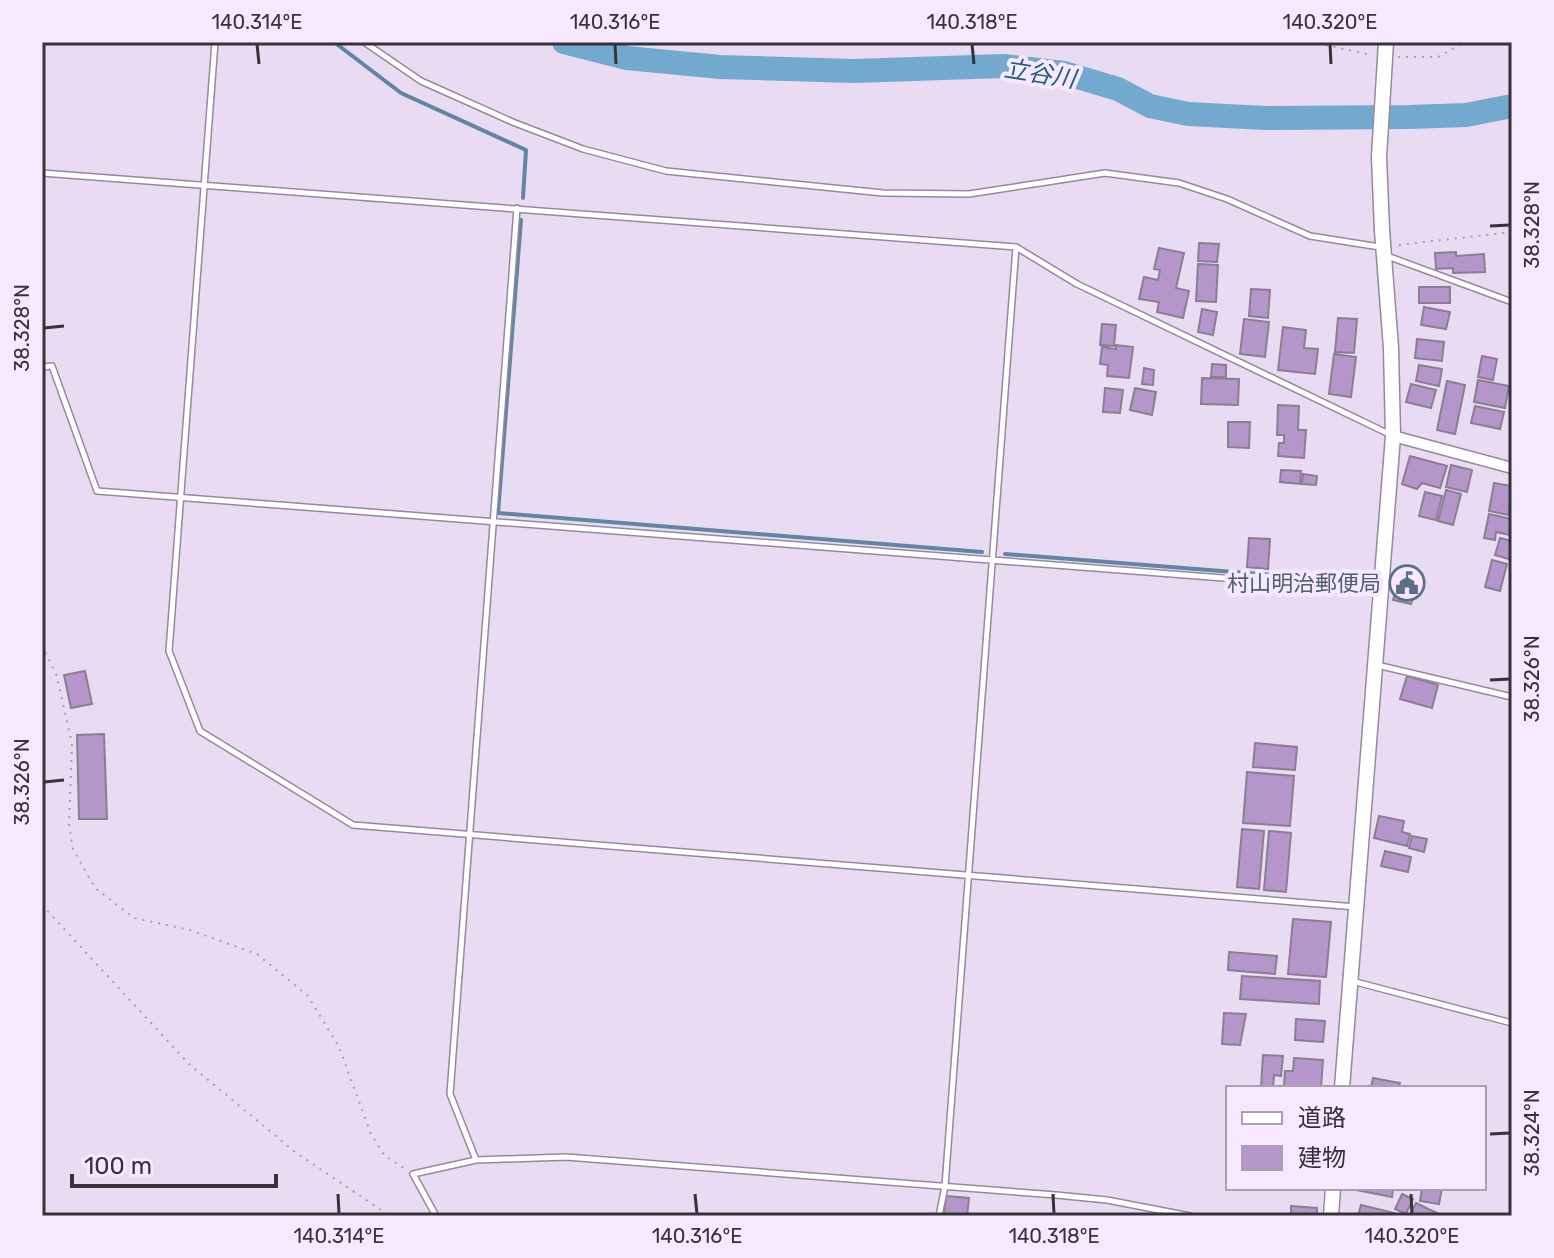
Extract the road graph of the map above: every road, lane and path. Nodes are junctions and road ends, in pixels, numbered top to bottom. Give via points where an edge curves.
1 (215, 42) edge
2 (364, 42) edge
3 (1386, 42) edge
4 (42, 173) edge
5 (205, 184) junction
6 (517, 208) junction
7 (1512, 232) edge
8 (1016, 247) junction
9 (1383, 251) junction
10 (1512, 302) edge
11 (42, 367) edge
12 (1393, 436) junction
13 (1512, 468) edge
14 (179, 497) junction
15 (492, 521) junction
16 (993, 561) junction
17 (1380, 590) junction
18 (42, 645) edge
19 (1376, 664) junction
20 (1512, 697) edge
21 (468, 836) junction
22 (968, 874) junction
23 (42, 905) edge
24 (1357, 908) junction
25 (1351, 981) junction
26 (1512, 1023) edge
27 (1342, 1086) edge
28 (476, 1160) junction
29 (413, 1174) junction
30 (945, 1186) junction
31 (1333, 1190) edge
32 (390, 1216) edge
33 (436, 1216) edge
34 (939, 1216) edge
35 (1190, 1216) edge
36 (1331, 1216) edge

1 - 5 lane
2 - 9 lane via 421,81 515,123 583,149 666,171 868,192 969,194 1105,173 1179,183 1310,236
3 - 9 street, bridge via 1379,157
4 - 5 lane
5 - 6 lane
5 - 14 lane
6 - 8 lane
6 - 15 lane
7 - 9 path
8 - 12 lane via 1077,284
8 - 16 lane
9 - 10 lane
9 - 12 street
11 - 14 lane via 52,366 97,491
12 - 13 street
12 - 17 street
14 - 15 lane
14 - 21 lane via 169,651 200,731 353,825
15 - 16 lane
15 - 21 lane
16 - 17 lane
16 - 22 lane
17 - 19 street
18 - 29 path via 56,674 72,743 73,849 95,888 134,918 190,930 257,954 308,996 339,1047 371,1134 384,1155
19 - 20 lane
19 - 24 street
21 - 22 lane
21 - 28 lane via 450,1094
22 - 24 lane
22 - 30 lane
23 - 32 path via 189,1064 295,1152
24 - 25 street
25 - 26 lane
25 - 27 street
28 - 29 lane
28 - 30 lane via 566,1157
29 - 33 lane
30 - 34 lane
30 - 35 lane via 1107,1200
31 - 36 street

